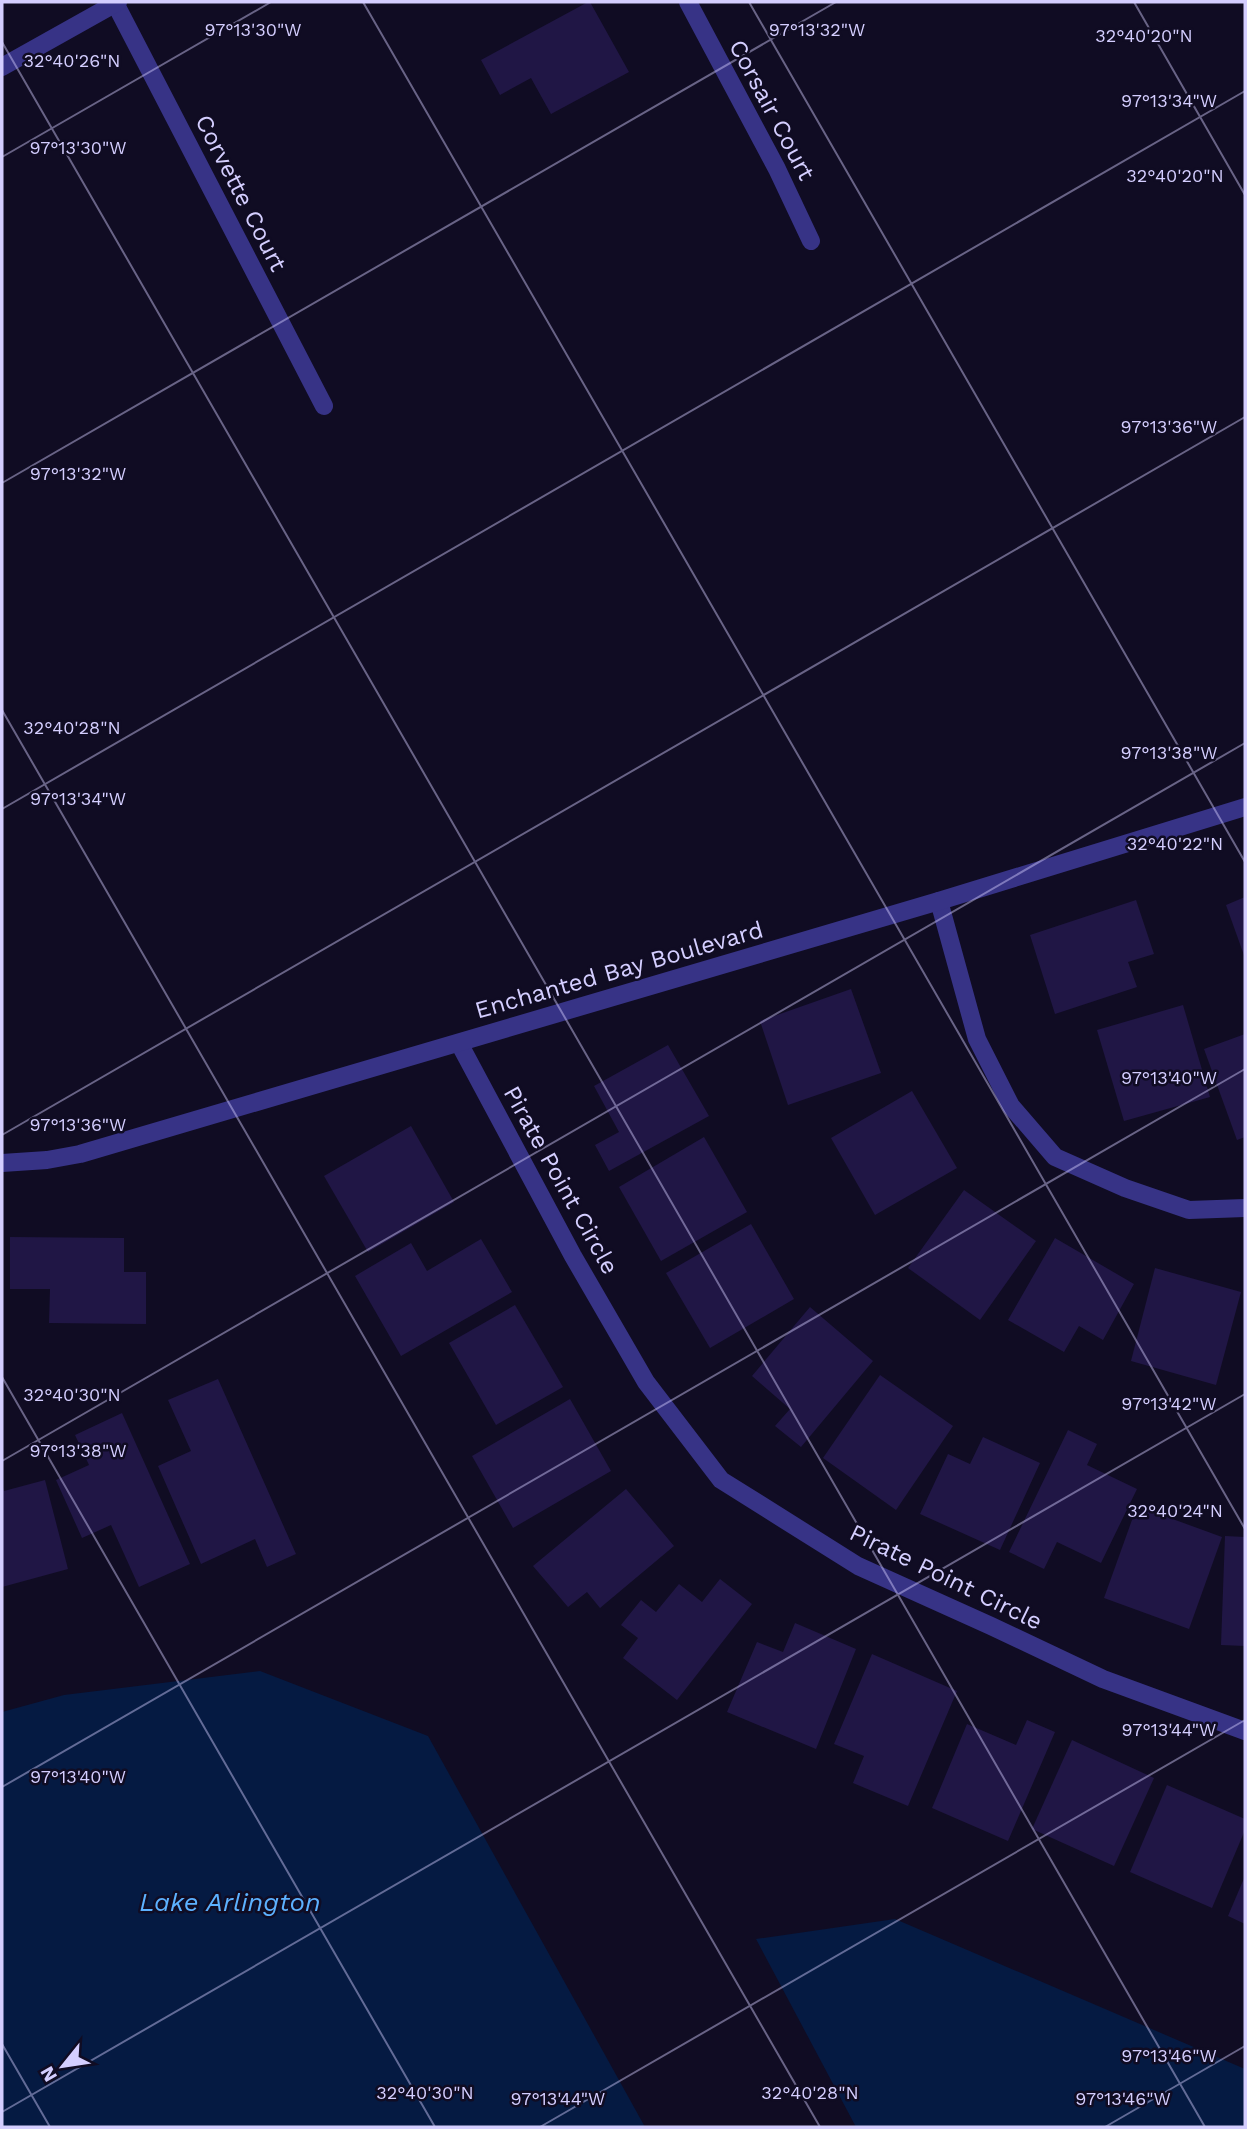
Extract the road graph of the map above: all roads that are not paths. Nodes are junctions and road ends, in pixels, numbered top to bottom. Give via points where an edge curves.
1 (688, 2) edge
2 (117, 3) edge
3 (2, 67) edge
4 (811, 241) dead end
5 (324, 405) dead end
6 (1245, 807) edge
7 (939, 901) junction
8 (459, 1043) junction
9 (2, 1163) edge
10 (1245, 1208) edge
11 (1245, 1731) edge

1 - 4 street, Corsair Court
2 - 3 street
2 - 5 street, Corvette Court
6 - 7 street, Enchanted Bay Boulevard
7 - 8 street, Enchanted Bay Boulevard
7 - 10 street via 977,1039 1011,1106 1055,1157 1189,1210
8 - 9 street, Enchanted Bay Boulevard via 80,1154
8 - 11 street, Pirate Point Circle via 646,1382 722,1480 858,1566 1103,1679

